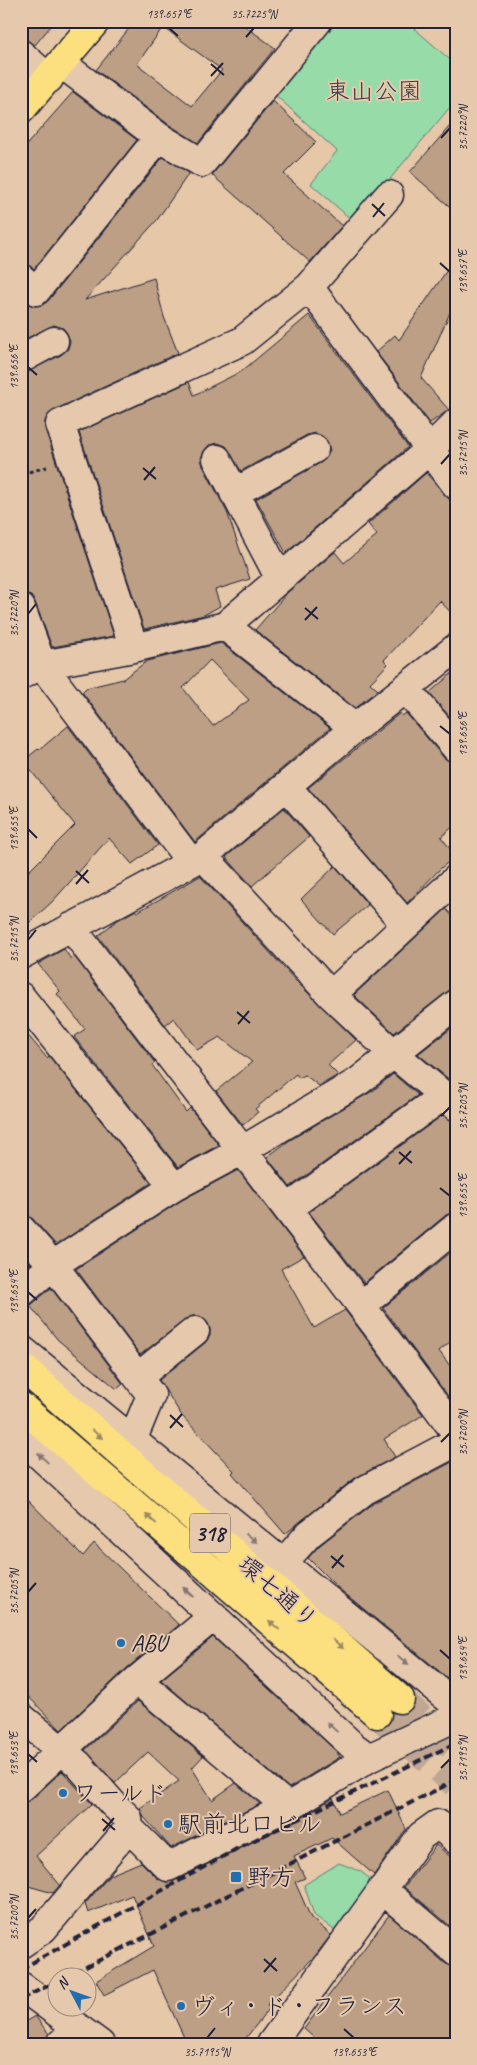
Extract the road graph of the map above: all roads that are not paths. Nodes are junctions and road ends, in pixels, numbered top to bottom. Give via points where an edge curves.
1 (96, 21) edge
2 (318, 21) edge
3 (21, 54) edge
4 (55, 72) junction
5 (21, 110) edge
6 (159, 137) junction
7 (389, 195) dead end
8 (21, 278) edge
9 (309, 287) junction
10 (54, 341) dead end
11 (21, 359) edge
12 (456, 423) edge
13 (314, 449) dead end
14 (429, 450) junction
15 (217, 460) dead end
16 (456, 485) edge
17 (234, 493) junction
18 (278, 578) junction
19 (21, 608) edge
20 (225, 626) junction
21 (134, 648) junction
22 (456, 648) edge
23 (31, 670) edge
24 (405, 688) junction
25 (356, 728) junction
26 (456, 748) edge
27 (286, 786) junction
28 (197, 859) junction
29 (456, 879) edge
30 (406, 925) junction
31 (71, 928) junction
32 (21, 955) edge
33 (331, 995) junction
34 (21, 997) edge
35 (456, 1004) edge
36 (394, 1054) junction
37 (450, 1101) edge
38 (241, 1151) junction
39 (174, 1187) junction
40 (288, 1208) junction
41 (456, 1227) edge
42 (21, 1229) edge
43 (53, 1265) junction
44 (21, 1293) edge
45 (362, 1305) junction
46 (195, 1331) dead end
47 (21, 1349) edge
48 (21, 1366) edge
49 (138, 1377) junction
50 (21, 1406) edge
51 (456, 1433) edge
52 (21, 1438) edge
53 (132, 1441) junction
54 (456, 1442) edge
55 (283, 1563) junction
56 (214, 1616) junction
57 (137, 1680) junction
58 (400, 1698) tunnel mouth
59 (456, 1705) edge
60 (378, 1714) tunnel mouth
61 (21, 1717) edge
62 (456, 1717) edge
63 (60, 1750) junction
64 (369, 1758) junction
65 (21, 1788) edge
66 (288, 1807) junction
67 (129, 1828) junction
68 (447, 1832) edge
69 (382, 1889) junction
70 (21, 1944) edge
71 (456, 1952) edge
72 (28, 2000) edge
73 (69, 2036) edge
74 (279, 2041) edge
75 (100, 2044) edge

1 - 4 main road
2 - 6 street via 202,163
3 - 4 street
4 - 5 main road
4 - 6 street
6 - 8 street via 36,291
7 - 9 street
9 - 14 street
9 - 21 street via 242,341 60,424
10 - 11 street
12 - 14 street
13 - 17 street
14 - 16 street
14 - 18 street
15 - 17 street
17 - 18 street
18 - 20 street
19 - 23 street
20 - 21 street
20 - 25 street
21 - 23 street
22 - 24 street
23 - 28 street
24 - 25 street
24 - 26 street
25 - 27 street
27 - 28 street
27 - 30 street
28 - 31 street
28 - 33 street
29 - 30 street
30 - 33 street
31 - 32 street
31 - 38 street
33 - 36 street
34 - 39 street
35 - 36 street
36 - 37 street
36 - 38 street via 360,1081
37 - 40 street
38 - 39 street
38 - 40 street
39 - 43 street
40 - 45 street
41 - 45 street
42 - 43 street
43 - 44 street
43 - 49 street
45 - 51 street
46 - 49 street
47 - 53 street
48 -> 58 main road, 環七通り / 318
49 - 53 street via 151,1395
60 -> 50 main road, 環七通り / 318
56 -> 52 street
53 -> 55 street
54 - 55 street via 365,1490 309,1534
55 -> 59 street
56 - 57 street
64 -> 56 street
57 - 63 street
57 - 66 street
61 - 63 street
62 - 64 street
63 - 65 street
63 - 67 street via 78,1764 128,1818
64 - 66 street
66 - 67 street via 168,1867
67 - 70 street via 43,1929
68 - 69 street via 421,1836
69 - 71 street
69 - 74 street
72 - 73 street
73 - 75 street

